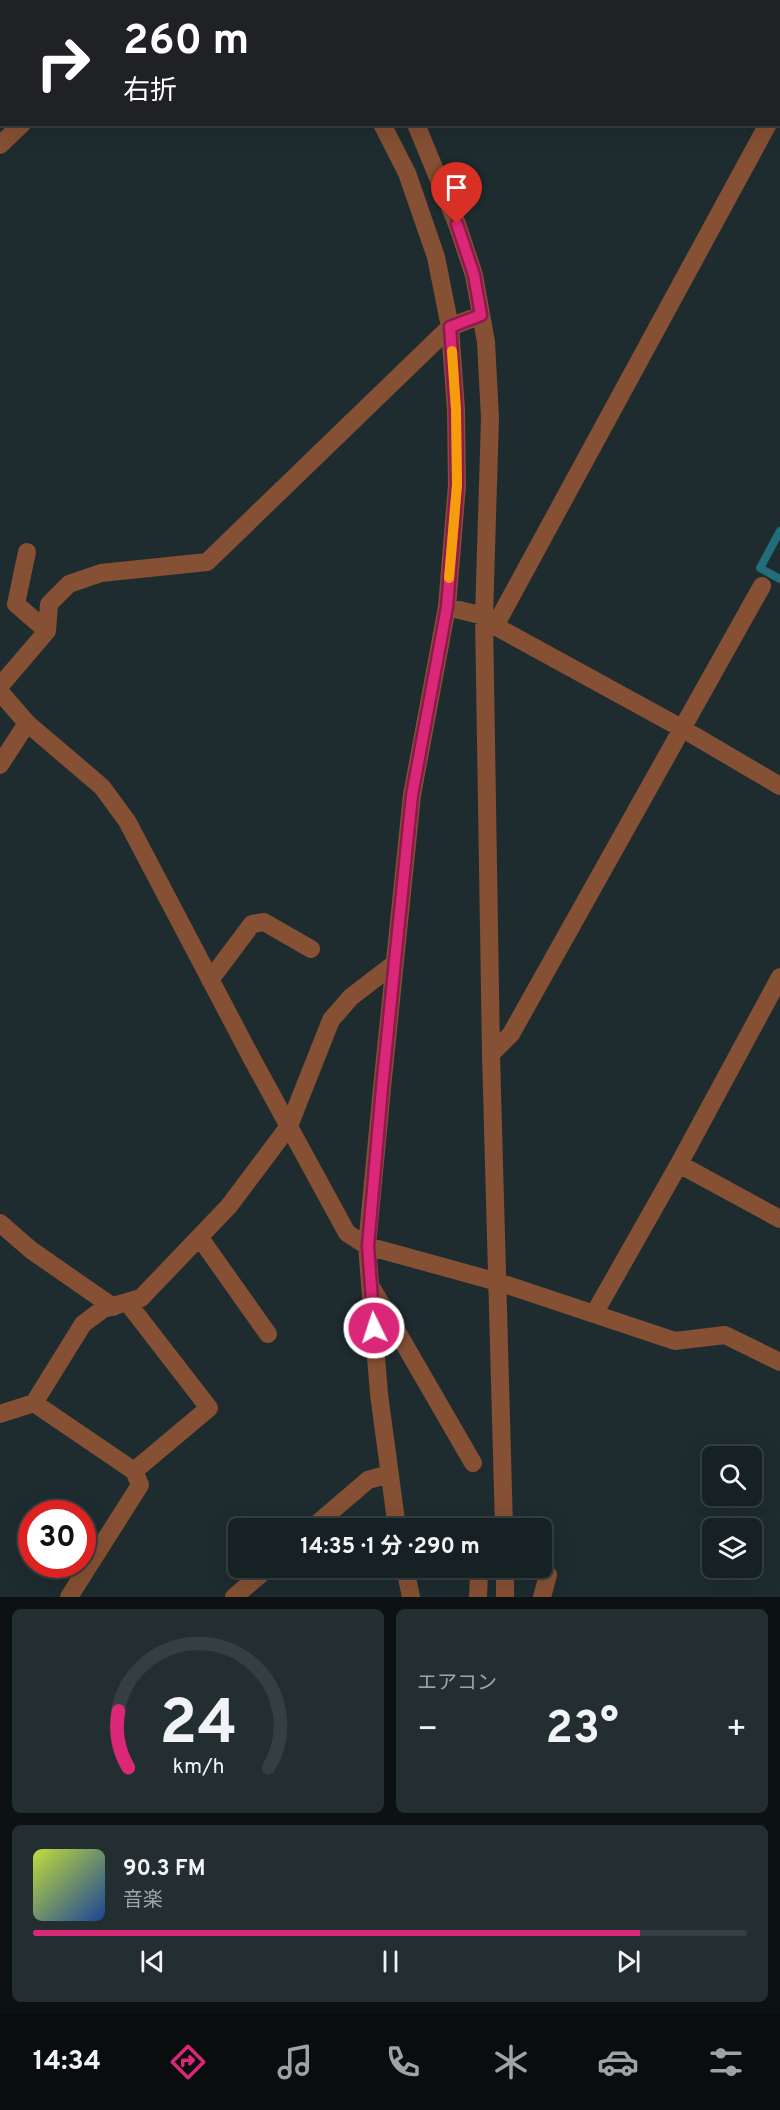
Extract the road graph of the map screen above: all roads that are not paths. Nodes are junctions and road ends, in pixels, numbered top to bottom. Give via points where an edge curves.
1 (20, 126) edge
2 (383, 126) edge
3 (417, 126) edge
4 (767, 126) edge
5 (0, 145) edge
6 (481, 315) junction
7 (450, 327) junction
8 (27, 552) dead end
9 (762, 586) dead end
10 (447, 607) junction
11 (490, 621) junction
12 (47, 631) junction
13 (0, 686) edge
14 (0, 692) edge
15 (27, 723) junction
16 (683, 729) junction
17 (0, 765) edge
18 (780, 786) edge
19 (311, 949) dead end
20 (394, 964) junction
21 (780, 977) edge
22 (210, 980) junction
23 (491, 1054) junction
24 (289, 1126) junction
25 (680, 1164) junction
26 (780, 1219) edge
27 (0, 1223) edge
28 (200, 1238) junction
29 (368, 1246) junction
30 (498, 1282) junction
31 (370, 1285) junction
32 (120, 1305) junction
33 (594, 1314) junction
34 (268, 1334) dead end
35 (780, 1362) edge
36 (34, 1403) junction
37 (0, 1414) edge
38 (473, 1462) dead end
39 (134, 1471) junction
40 (389, 1474) junction
41 (324, 1518) edge
42 (396, 1518) edge
43 (504, 1518) edge
44 (256, 1578) edge
45 (407, 1578) edge
46 (547, 1578) edge
47 (505, 1583) edge
48 (478, 1592) edge
49 (69, 1597) edge
50 (234, 1597) edge
51 (411, 1597) edge
52 (543, 1597) edge

1 - 5 street
2 - 7 street via 407,172 422,213 436,257
3 - 6 street via 457,224 474,275
4 - 11 street
6 - 7 street
6 - 11 street via 490,418
7 - 10 street via 457,485
7 - 12 street via 207,562 101,573 69,584 49,604
8 - 12 street via 16,604
9 - 16 street
10 - 11 street
10 - 20 street via 412,795
11 - 16 street
11 - 23 street
12 - 13 street
14 - 15 street
15 - 17 street
15 - 22 street via 102,787 127,821
16 - 18 street
16 - 23 street via 512,1034
19 - 22 street via 264,922 252,924
20 - 24 street via 351,997 331,1020
20 - 29 street
21 - 25 street
22 - 24 street
23 - 30 street
24 - 28 street via 230,1206
24 - 29 street via 347,1233
25 - 26 street
25 - 33 street
27 - 32 street via 31,1250
28 - 32 street via 141,1298
28 - 34 street
29 - 30 street
29 - 31 street
30 - 33 street
30 - 43 street
31 - 38 street
31 - 40 street
32 - 36 street via 103,1309 83,1324
32 - 39 street via 209,1408
33 - 35 street via 675,1341 725,1335
36 - 37 street
36 - 39 street
39 - 49 street via 140,1485
40 - 41 street via 368,1480
40 - 42 street
44 - 50 street
45 - 51 street
46 - 52 street
47 - 48 street

